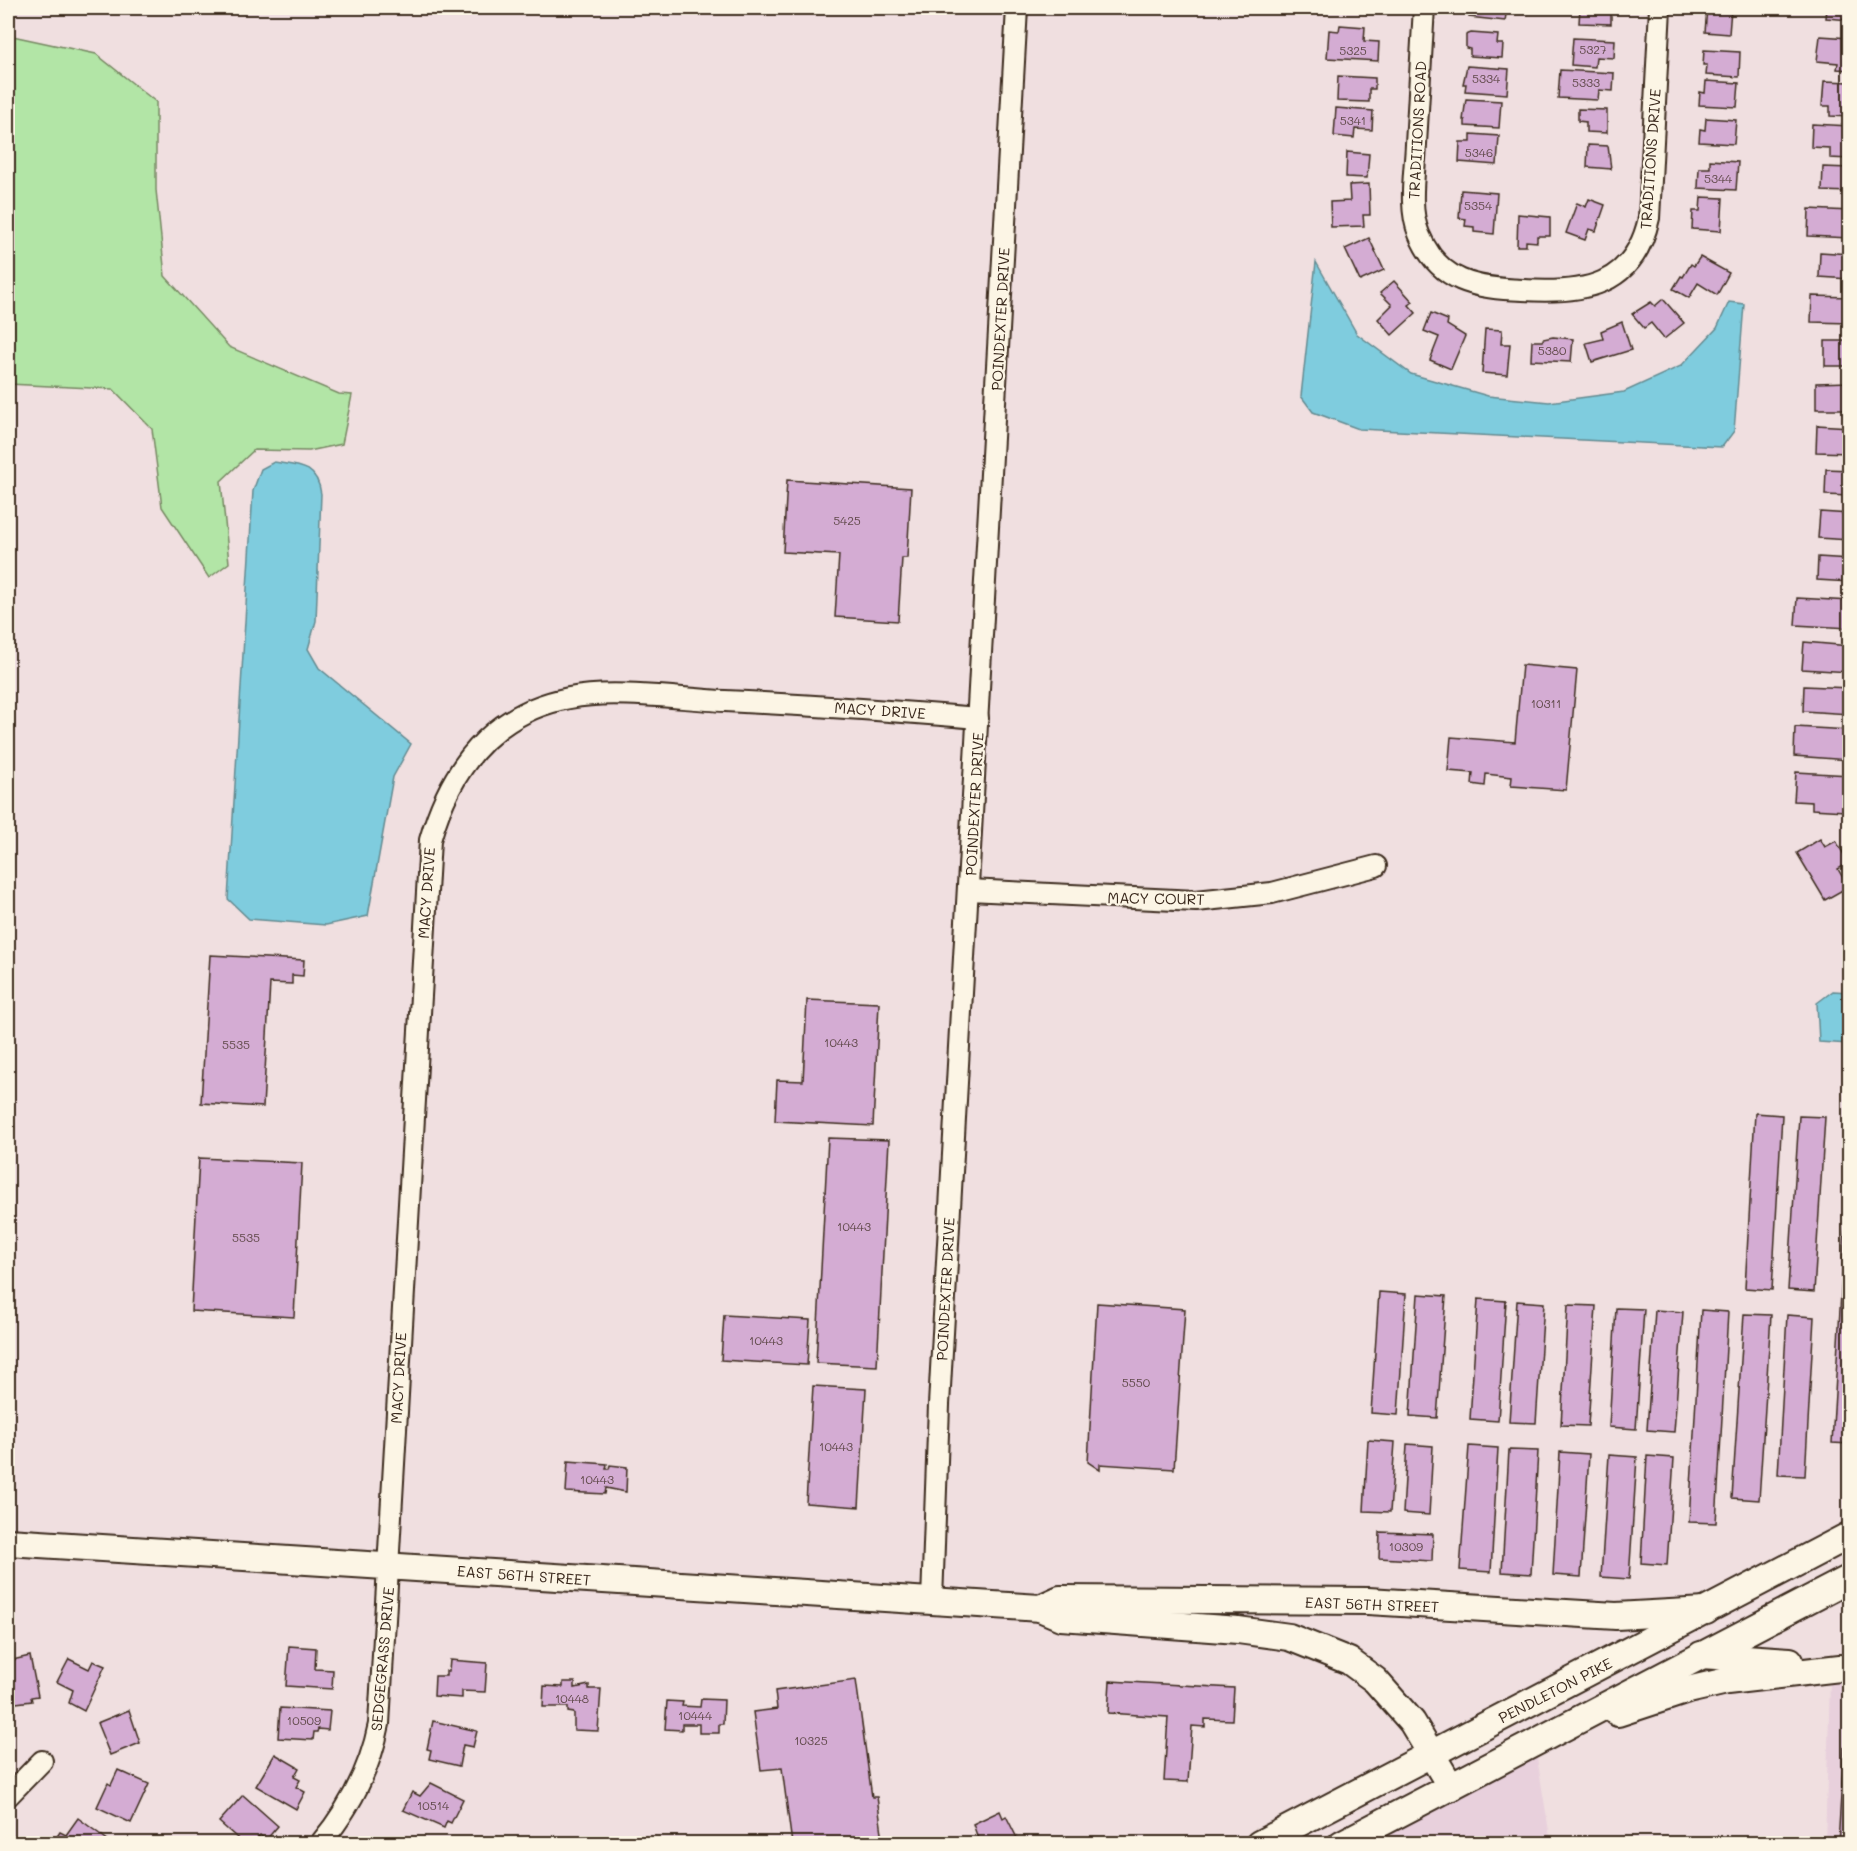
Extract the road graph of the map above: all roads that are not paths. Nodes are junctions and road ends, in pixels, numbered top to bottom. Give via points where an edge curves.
1 (1017, 8) edge
2 (1424, 8) edge
3 (1660, 8) edge
4 (1558, 293) joint
5 (978, 718) junction
6 (1376, 866) dead end
7 (969, 890) junction
8 (1850, 1535) edge
9 (8, 1542) edge
10 (390, 1567) junction
11 (1850, 1578) edge
12 (932, 1601) junction
13 (1040, 1608) junction
14 (1706, 1611) junction
15 (1701, 1655) junction
16 (1845, 1668) edge
17 (1552, 1734) junction
18 (1432, 1753) junction
19 (42, 1761) dead end
20 (1451, 1786) junction
21 (8, 1796) edge
22 (320, 1844) edge
23 (1259, 1844) edge
24 (1341, 1844) edge

1 - 5 street, POINDEXTER DRIVE
2 - 4 street, TRADITIONS ROAD via 1413,198 1419,234 1438,264 1460,280 1486,288
3 - 4 street, TRADITIONS DRIVE via 1649,218 1644,237 1630,260 1610,278 1594,287
5 - 7 street, POINDEXTER DRIVE
5 - 10 street, MACY DRIVE via 822,706 578,695 524,713 461,765 430,840 394,1438
6 - 7 street, MACY COURT via 1272,893 1196,901
7 - 12 street, POINDEXTER DRIVE via 939,1405
8 - 14 main road, PENDLETON PIKE
9 - 10 main road, EAST 56TH STREET
10 - 12 main road, EAST 56TH STREET
10 - 22 street, SEDGEGRASS DRIVE via 375,1743 354,1797
11 - 15 main road
12 - 13 main road, EAST 56TH STREET
13 - 14 main road, EAST 56TH STREET via 1060,1599 1205,1599 1368,1602 1616,1616
13 - 18 main road, EAST 56TH STREET via 1061,1617 1289,1637 1348,1661 1375,1680 1412,1722
14 - 18 main road, PENDLETON PIKE
15 - 16 main road
15 - 17 main road
16 - 17 main road via 1744,1678 1688,1690
17 - 20 main road
18 - 20 main road, EAST 56TH STREET
18 - 23 main road, PENDLETON PIKE
19 - 21 street
20 - 24 main road

